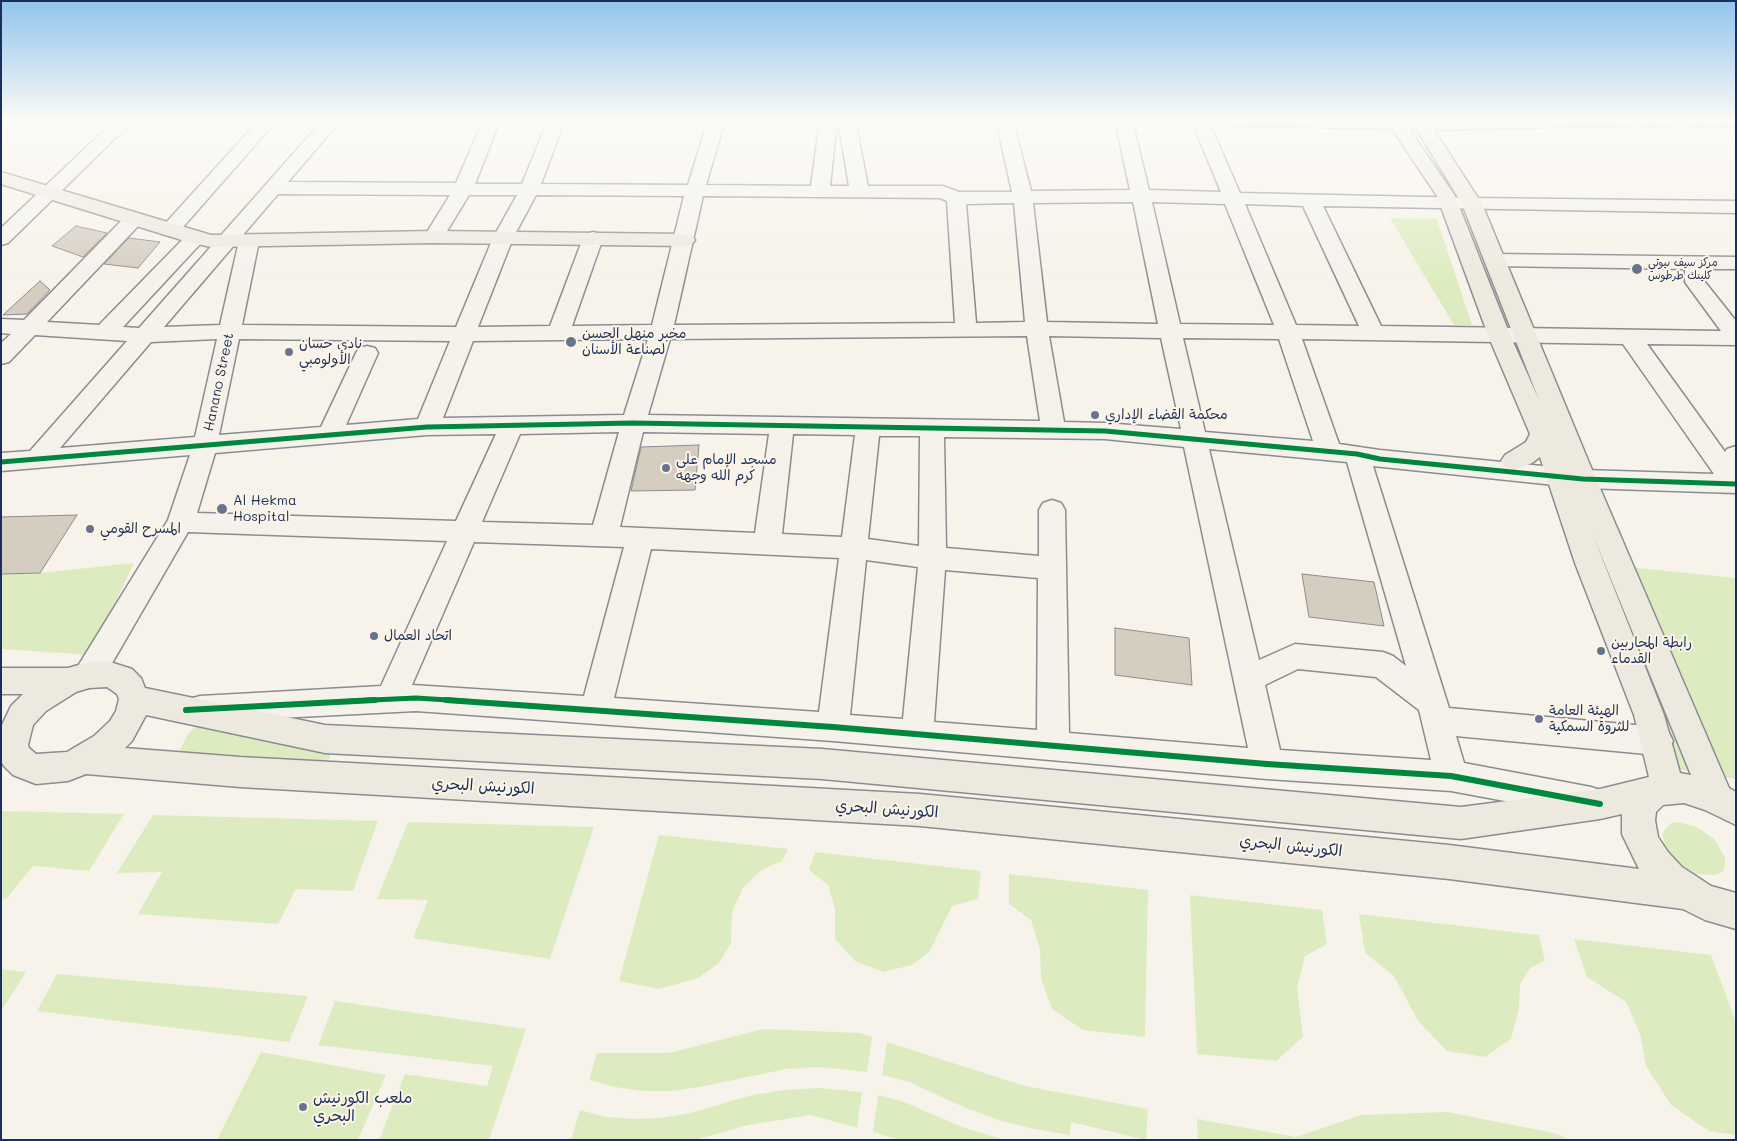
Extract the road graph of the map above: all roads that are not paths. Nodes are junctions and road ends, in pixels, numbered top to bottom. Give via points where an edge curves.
1 (70, 173) edge
2 (221, 173) edge
3 (286, 173) edge
4 (471, 173) edge
5 (536, 173) edge
6 (701, 173) edge
7 (822, 173) edge
8 (856, 173) edge
9 (1017, 173) edge
10 (1136, 173) edge
11 (1221, 173) edge
12 (1440, 173) edge
13 (1, 178) edge
14 (273, 188) junction
15 (463, 189) junction
16 (529, 191) junction
17 (695, 191) junction
18 (820, 191) junction
19 (859, 191) junction
20 (50, 192) junction
21 (1141, 196) junction
22 (956, 198) junction
23 (1023, 198) junction
24 (1231, 198) junction
25 (1310, 200) junction
26 (1460, 204) junction
27 (1736, 207) edge
28 (1, 218) edge
29 (21, 219) junction
30 (134, 219) junction
31 (170, 230) junction
32 (434, 237) junction
33 (195, 238) junction
34 (503, 238) junction
35 (593, 238) junction
36 (1, 239) edge
37 (685, 240) junction
38 (227, 241) junction
39 (249, 241) junction
40 (1495, 260) junction
41 (1695, 263) junction
42 (1736, 263) edge
43 (1, 326) edge
44 (30, 328) junction
45 (966, 329) junction
46 (1037, 329) junction
47 (1171, 331) junction
48 (105, 332) junction
49 (230, 332) junction
50 (1288, 332) junction
51 (661, 333) junction
52 (1374, 333) junction
53 (464, 334) junction
54 (558, 334) junction
55 (144, 335) junction
56 (1499, 335) junction
57 (1524, 335) junction
58 (1630, 337) junction
59 (1736, 337) edge
60 (367, 354) dead end
61 (1, 357) edge
62 (633, 423) junction
63 (512, 424) junction
64 (782, 426) junction
65 (428, 427) junction
66 (868, 427) junction
67 (932, 428) junction
68 (1053, 429) junction
69 (330, 434) junction
70 (1542, 434) junction
71 (1195, 438) junction
72 (205, 446) junction
73 (1329, 451) junction
74 (1357, 454) junction
75 (37, 459) junction
76 (1514, 461) junction
77 (1, 462) edge
78 (1569, 471) junction
79 (1733, 471) edge
80 (1052, 510) dead end
81 (181, 522) junction
82 (465, 533) junction
83 (604, 536) junction
84 (640, 538) junction
85 (766, 545) junction
86 (855, 548) junction
87 (932, 558) junction
88 (1052, 568) junction
89 (1626, 657) junction
90 (1659, 661) junction
91 (79, 678) junction
92 (1248, 679) junction
93 (1, 681) edge
94 (134, 699) junction
95 (391, 699) junction
96 (186, 710) junction
97 (595, 711) junction
98 (1434, 712) junction
99 (833, 727) junction
100 (917, 734) junction
101 (1657, 741) junction
102 (1053, 746) junction
103 (85, 759) junction
104 (12, 764) edge
105 (1267, 764) junction
106 (1452, 776) junction
107 (1662, 790) junction
108 (1600, 804) junction
109 (1730, 806) edge
110 (1687, 892) junction
111 (1736, 911) edge

1 - 20 street
2 - 31 street
3 - 14 street
4 - 15 street
5 - 16 street
6 - 17 street
7 - 18 street
8 - 19 street
9 - 23 street
10 - 21 street
11 - 24 street
12 - 26 main road
13 - 20 main road
14 - 15 street
14 - 38 street
15 - 16 street
15 - 32 street
16 - 17 street
16 - 34 street
17 - 18 street
17 - 37 street
18 - 19 street
19 - 22 street via 943,192
20 - 29 street
20 - 30 main road
21 - 23 street
21 - 24 street
21 - 47 street
22 - 23 street
22 - 45 street
23 - 46 street
24 - 25 street
24 - 50 street
25 - 26 street
25 - 52 street
26 - 27 street
26 - 40 main road
26 - 56 main road
28 - 29 street
29 - 36 street
30 - 31 main road
30 - 44 street
31 - 33 main road
32 - 34 main road
32 - 39 main road
33 - 38 main road
33 - 48 street
34 - 35 main road
34 - 53 street
35 - 37 main road
35 - 54 street
37 - 51 street
38 - 39 main road
38 - 55 street
39 - 49 street, Hanano Street
40 - 41 street
40 - 57 main road
41 - 42 street
41 - 59 street via 1695,282
43 - 44 street
44 - 48 street
44 - 61 street
45 - 46 street
45 - 51 street
46 - 47 street
46 - 68 street
47 - 50 street
47 - 71 street
48 - 55 street
49 - 53 street
49 - 55 street
49 - 72 street, Hanano Street
50 - 52 street
50 - 73 street
51 - 54 street
51 - 62 street
52 - 56 street
53 - 54 street
53 - 65 street
55 - 75 street
56 - 57 street
56 - 70 main road
57 - 58 street
57 - 78 main road
58 - 59 street
58 - 79 street
60 - 69 street
62 - 63 street
62 - 64 street
62 - 83 street
63 - 65 street
63 - 82 street
64 - 66 street
64 - 85 street
65 - 69 street
66 - 67 street
66 - 86 street
67 - 68 street
67 - 87 street
68 - 71 street
69 - 72 street
70 - 76 main road via 1536,448
70 - 78 main road
71 - 73 street
71 - 92 street
72 - 75 street
72 - 81 street, Hanano Street
73 - 74 street
74 - 76 street via 1377,451
74 - 78 street via 1380,459
74 - 98 street
75 - 77 street
76 - 78 street
78 - 79 street
78 - 89 main road via 1589,564
78 - 90 main road
80 - 88 street
81 - 82 street
81 - 91 street, Hanano Street
82 - 83 street
82 - 95 street
83 - 84 street
84 - 85 street
84 - 97 street
85 - 86 street
86 - 87 street
86 - 99 street
87 - 88 street
87 - 100 street
88 - 102 street
89 - 90 main road
89 - 101 main road
90 - 109 main road
91 - 93 main road
91 - 94 main road via 106,674 120,678 130,687
91 - 104 main road via 51,690 22,716 14,731 12,744 15,756
92 - 98 street via 1295,656 1383,665
92 - 105 street
94 - 96 main road
94 - 103 main road via 131,714 121,731
95 - 96 street
95 - 97 street
96 - 108 main road via 325,740 822,764 1461,823
97 - 99 street
98 - 101 street
98 - 106 street
99 - 100 street
100 - 102 street
101 - 107 main road
102 - 105 street
103 - 104 main road via 51,769
103 - 110 main road, الكورنيش البحري via 250,773 920,810 1449,862
105 - 106 street
106 - 108 street
107 - 108 main road
107 - 109 main road via 1684,788
107 - 110 main road via 1646,798 1640,808 1640,834 1656,864
110 - 111 main road via 1705,902

